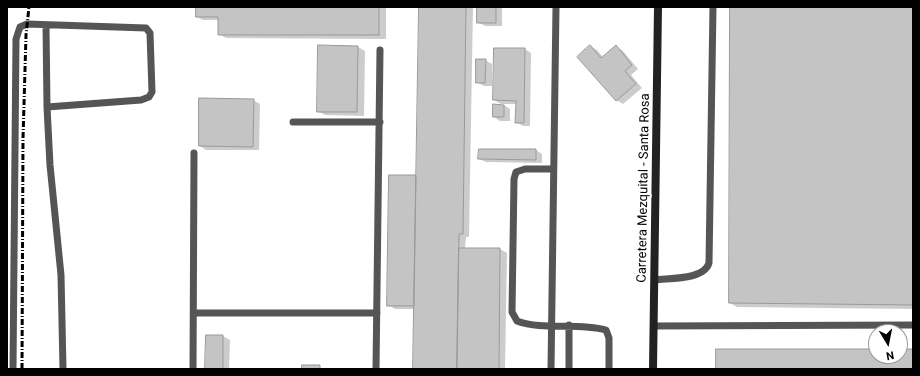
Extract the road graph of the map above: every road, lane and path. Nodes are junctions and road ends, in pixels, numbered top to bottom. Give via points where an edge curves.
1 (556, 7) edge
2 (658, 7) edge
3 (713, 7) edge
4 (46, 25) junction
5 (380, 50) dead end
6 (47, 107) junction
7 (293, 122) dead end
8 (380, 122) junction
9 (194, 154) dead end
10 (553, 169) junction
11 (655, 280) junction
12 (377, 312) junction
13 (194, 313) junction
14 (551, 325) junction
15 (913, 325) edge
16 (569, 326) junction
17 (654, 326) junction
18 (13, 369) edge
19 (63, 369) edge
20 (193, 369) edge
21 (376, 369) edge
22 (551, 369) edge
23 (569, 369) edge
24 (609, 369) edge
25 (654, 369) edge

1 - 10 lane
2 - 11 main road, Carretera Mezquital - Santa Rosa
3 - 11 lane via 708,269 698,274
4 - 6 lane
4 - 6 lane via 146,28 150,33 152,92 149,97 141,100
4 - 18 lane via 27,24 20,27 16,39
5 - 8 lane
6 - 19 lane via 61,275
7 - 8 lane
8 - 12 lane
9 - 13 lane
10 - 14 lane
10 - 14 lane via 525,169 516,172 512,296 512,312 517,321
11 - 17 main road, Carretera Mezquital - Santa Rosa
12 - 13 lane
12 - 21 lane
13 - 20 lane
14 - 16 lane
14 - 22 lane
15 - 17 lane
16 - 23 lane
16 - 24 lane via 606,330 609,338
17 - 25 main road, Carretera Mezquital - Santa Rosa

